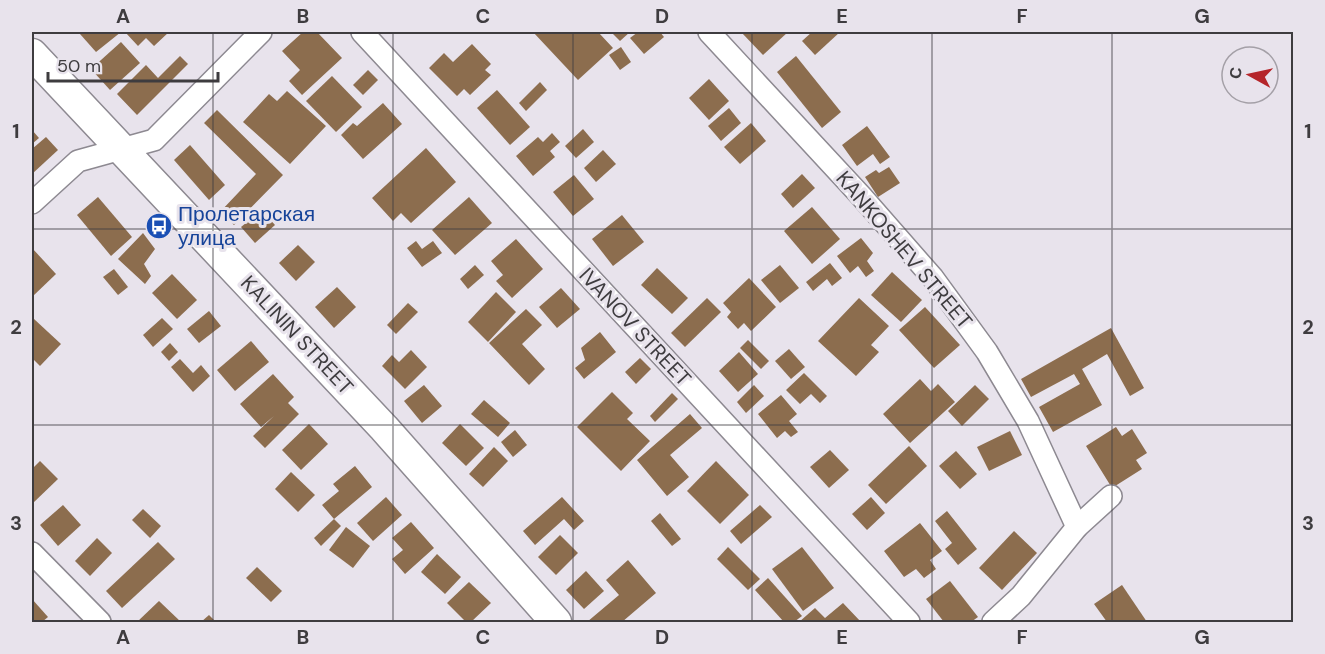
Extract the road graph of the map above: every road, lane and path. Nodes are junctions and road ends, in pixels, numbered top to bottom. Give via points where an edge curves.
1 (261, 32) edge
2 (362, 32) edge
3 (709, 32) edge
4 (32, 54) edge
5 (120, 149) junction
6 (32, 203) edge
7 (1111, 496) dead end
8 (1077, 527) junction
9 (32, 553) edge
10 (100, 622) edge
11 (556, 622) edge
12 (909, 622) edge
13 (993, 622) edge

1 - 5 street via 154,140
2 - 12 street, IVANOV STREET
3 - 8 street, KANKOSHEV STREET via 933,278 987,352 1028,421
4 - 5 street, KALININ STREET
5 - 6 street via 78,161
5 - 11 street, KALININ STREET via 384,428
7 - 8 street
8 - 13 street via 1021,596
9 - 10 street

